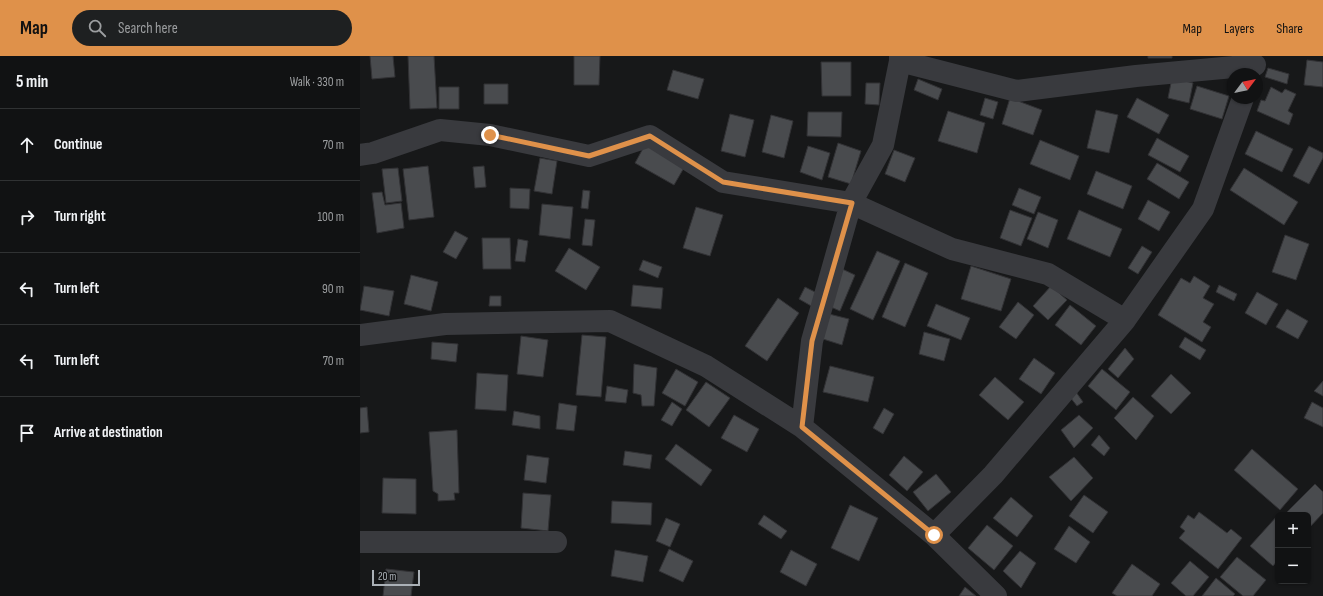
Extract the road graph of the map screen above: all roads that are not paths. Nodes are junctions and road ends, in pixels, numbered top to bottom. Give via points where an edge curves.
1 (900, 59) edge
2 (1253, 65) edge
3 (1241, 104) edge
4 (360, 155) edge
5 (852, 203) junction
6 (1125, 320) junction
7 (360, 335) edge
8 (802, 427) junction
9 (934, 535) junction
10 (360, 542) edge
11 (556, 542) dead end
12 (996, 596) edge

1 - 2 street via 1017,91
1 - 5 street via 882,145
3 - 6 street via 1203,209
4 - 5 street via 440,130 490,135 589,156 650,136 723,182
5 - 6 street via 952,249 1048,274
5 - 8 street via 812,341
6 - 9 street via 993,475
7 - 8 street via 445,324 610,321 706,366
8 - 9 street
9 - 12 street
10 - 11 street

